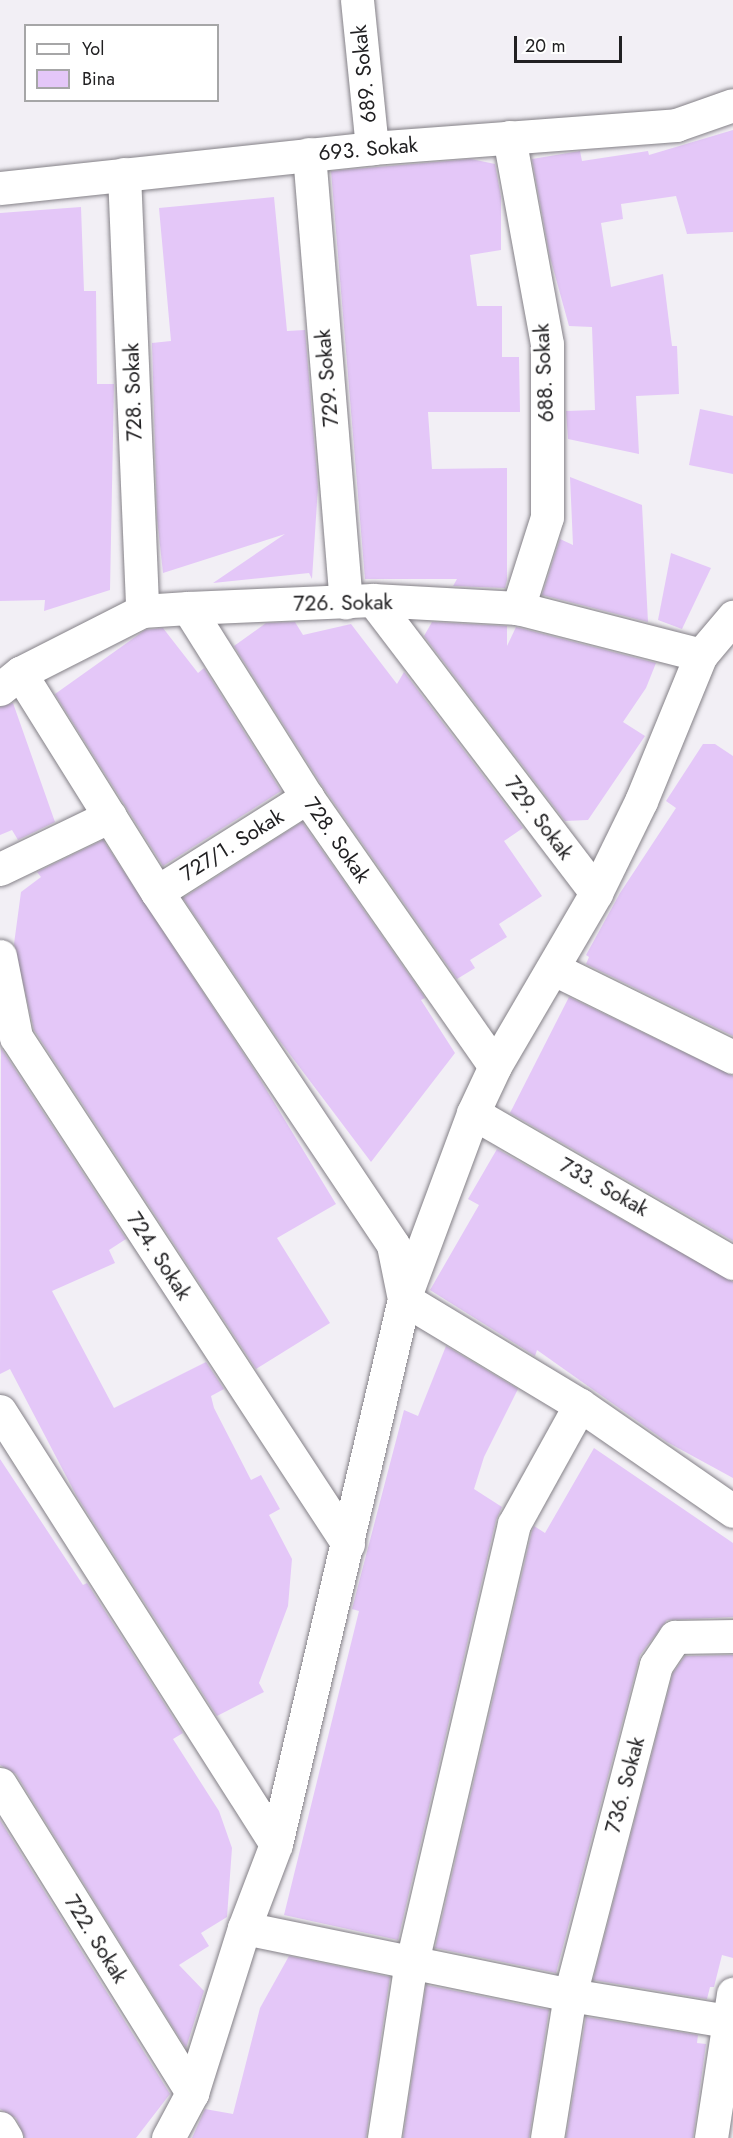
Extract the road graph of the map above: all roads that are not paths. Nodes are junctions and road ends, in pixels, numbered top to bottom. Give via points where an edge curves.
1 (357, 0) edge
2 (733, 105) edge
3 (509, 137) junction
4 (372, 148) junction
5 (309, 154) junction
6 (124, 174) junction
7 (0, 188) edge
8 (359, 601) junction
9 (188, 608) junction
10 (518, 608) junction
11 (142, 610) junction
12 (733, 617) edge
13 (701, 654) junction
14 (10, 681) edge
15 (307, 797) junction
16 (110, 816) junction
17 (0, 869) edge
18 (157, 892) junction
19 (596, 893) junction
20 (0, 956) edge
21 (554, 969) junction
22 (8, 1041) edge
23 (733, 1057) edge
24 (495, 1066) junction
25 (473, 1113) junction
26 (733, 1263) edge
27 (404, 1299) junction
28 (580, 1405) junction
29 (0, 1411) edge
30 (733, 1511) edge
31 (348, 1544) junction
32 (733, 1636) edge
33 (0, 1784) edge
34 (276, 1844) junction
35 (244, 1928) junction
36 (413, 1960) junction
37 (570, 1995) junction
38 (731, 2012) edge
39 (192, 2093) junction
40 (0, 2128) edge
41 (6, 2138) edge
42 (168, 2138) edge
43 (384, 2138) edge
44 (547, 2138) edge
45 (711, 2138) edge

1 - 4 street, 689. Sokak
2 - 3 street, 693. Sokak via 676,125
3 - 4 street, 693. Sokak
3 - 10 street, 688. Sokak via 547,344 547,517
4 - 5 street, 693. Sokak
5 - 6 street, 693. Sokak
5 - 8 street, 729. Sokak
6 - 7 street, 693. Sokak
6 - 11 street, 728. Sokak
8 - 9 street, 726. Sokak
8 - 10 street, 726. Sokak
8 - 19 street, 729. Sokak
9 - 11 street, 726. Sokak
9 - 15 street, 728. Sokak
10 - 13 street, 726. Sokak
11 - 14 street, 726. Sokak
12 - 13 street
13 - 19 street via 641,801
14 - 16 street
15 - 18 street, 727/1. Sokak
15 - 24 street, 728. Sokak
16 - 17 street
16 - 18 street
18 - 27 street via 393,1245
19 - 21 street
20 - 22 street, 724. Sokak
21 - 23 street
21 - 24 street
22 - 31 street, 724. Sokak
24 - 25 street
25 - 26 street, 733. Sokak
25 - 27 street
27 - 28 street
27 - 31 street
28 - 30 street
28 - 36 street via 514,1524
29 - 34 street
31 - 34 street
32 - 37 street, 736. Sokak via 675,1637 656,1665
33 - 39 street, 722. Sokak
34 - 35 street
35 - 36 street
35 - 39 street
36 - 37 street
36 - 43 street
37 - 38 street
37 - 44 street
38 - 45 street
39 - 42 street
40 - 41 street

